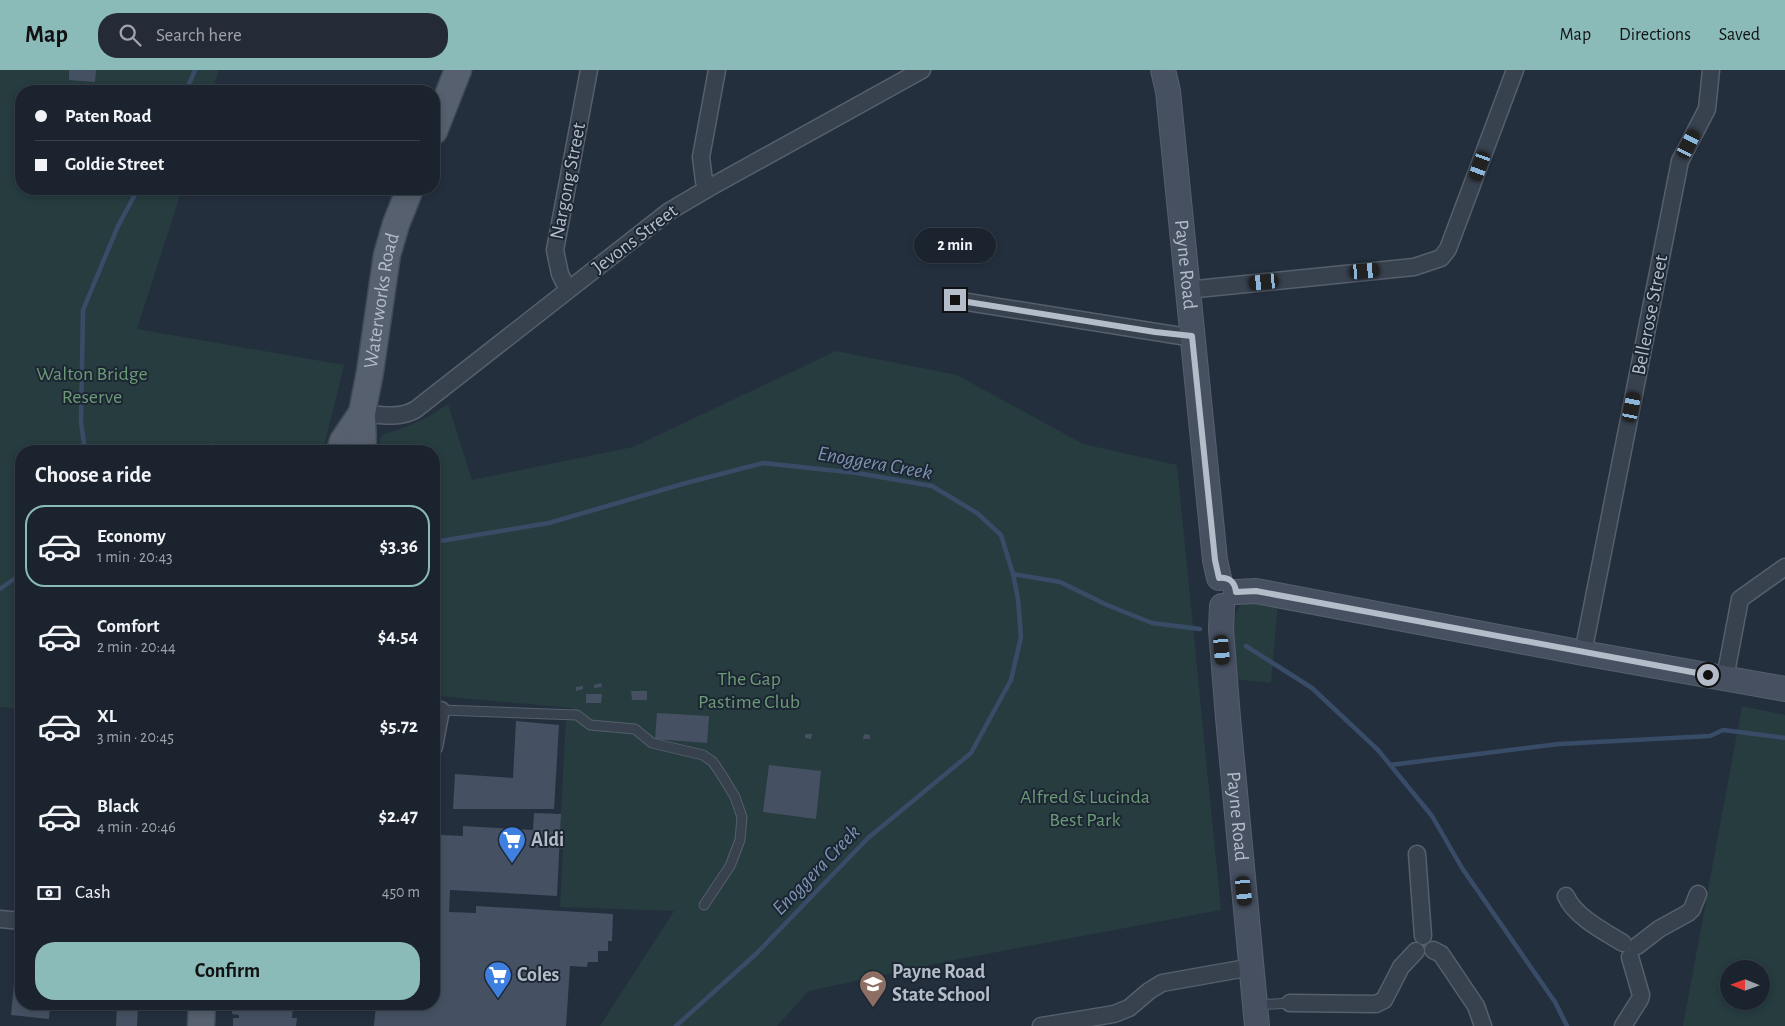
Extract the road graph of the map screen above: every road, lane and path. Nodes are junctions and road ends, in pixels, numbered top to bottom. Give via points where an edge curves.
1 (458, 70) edge
2 (589, 70) edge
3 (717, 70) edge
4 (922, 70) edge
5 (1162, 70) edge
6 (1515, 70) edge
7 (1711, 70) edge
8 (440, 116) edge
9 (707, 189) junction
10 (408, 195) edge
11 (568, 290) junction
12 (1187, 290) junction
13 (955, 300) dead end
14 (1192, 336) junction
15 (362, 413) junction
16 (342, 445) edge
17 (363, 445) edge
18 (1785, 567) edge
19 (1226, 592) junction
20 (1583, 653) junction
21 (1725, 678) junction
22 (1785, 689) edge
23 (441, 710) joint
24 (440, 715) edge
25 (1417, 854) dead end
26 (1698, 894) dead end
27 (1566, 896) dead end
28 (704, 905) dead end
29 (0, 920) edge
30 (15, 921) edge
31 (1424, 936) junction
32 (1630, 949) junction
33 (1433, 950) junction
34 (1416, 951) junction
35 (1252, 967) junction
36 (1290, 1003) joint
37 (202, 1010) edge
38 (1256, 1016) edge
39 (201, 1026) edge
40 (1041, 1026) edge
41 (1483, 1026) edge
42 (1623, 1026) edge

1 - 8 main road
2 - 11 street, Nargong Street via 555,250 560,274
3 - 9 street via 701,157
4 - 9 street, Jevons Street
5 - 12 main road, Payne Road via 1168,91
6 - 12 street via 1448,249 1440,258 1414,267
7 - 20 street, Bellerose Street via 1706,109 1680,161
9 - 11 street, Jevons Street via 668,212
10 - 15 main road, Waterworks Road via 390,239
11 - 15 street, Jevons Street via 415,410 392,416
12 - 14 main road, Payne Road
13 - 14 street
14 - 19 main road, Payne Road via 1215,560
15 - 16 main road, Waterworks Road
15 - 17 main road, Waterworks Road
18 - 21 street via 1740,599
19 - 20 main road via 1256,591
19 - 35 main road, Payne Road via 1221,629 1224,675
20 - 21 main road
21 - 22 main road
23 - 24 street
23 - 28 lane via 577,716 590,725 635,729 652,743 703,755 713,762 735,797 742,817 740,840 731,864
25 - 31 street
26 - 32 street via 1688,913
27 - 32 street via 1569,903 1591,923
29 - 30 street
31 - 33 street via 1432,940
31 - 34 street via 1415,941
32 - 42 street via 1641,994
33 - 34 street via 1426,956
33 - 41 street via 1440,954 1476,1006
34 - 36 street via 1401,967 1384,1000 1376,1004
35 - 38 main road, Payne Road
35 - 40 street via 1162,983 1129,1008 1114,1014
36 - 38 lane
37 - 39 main road

